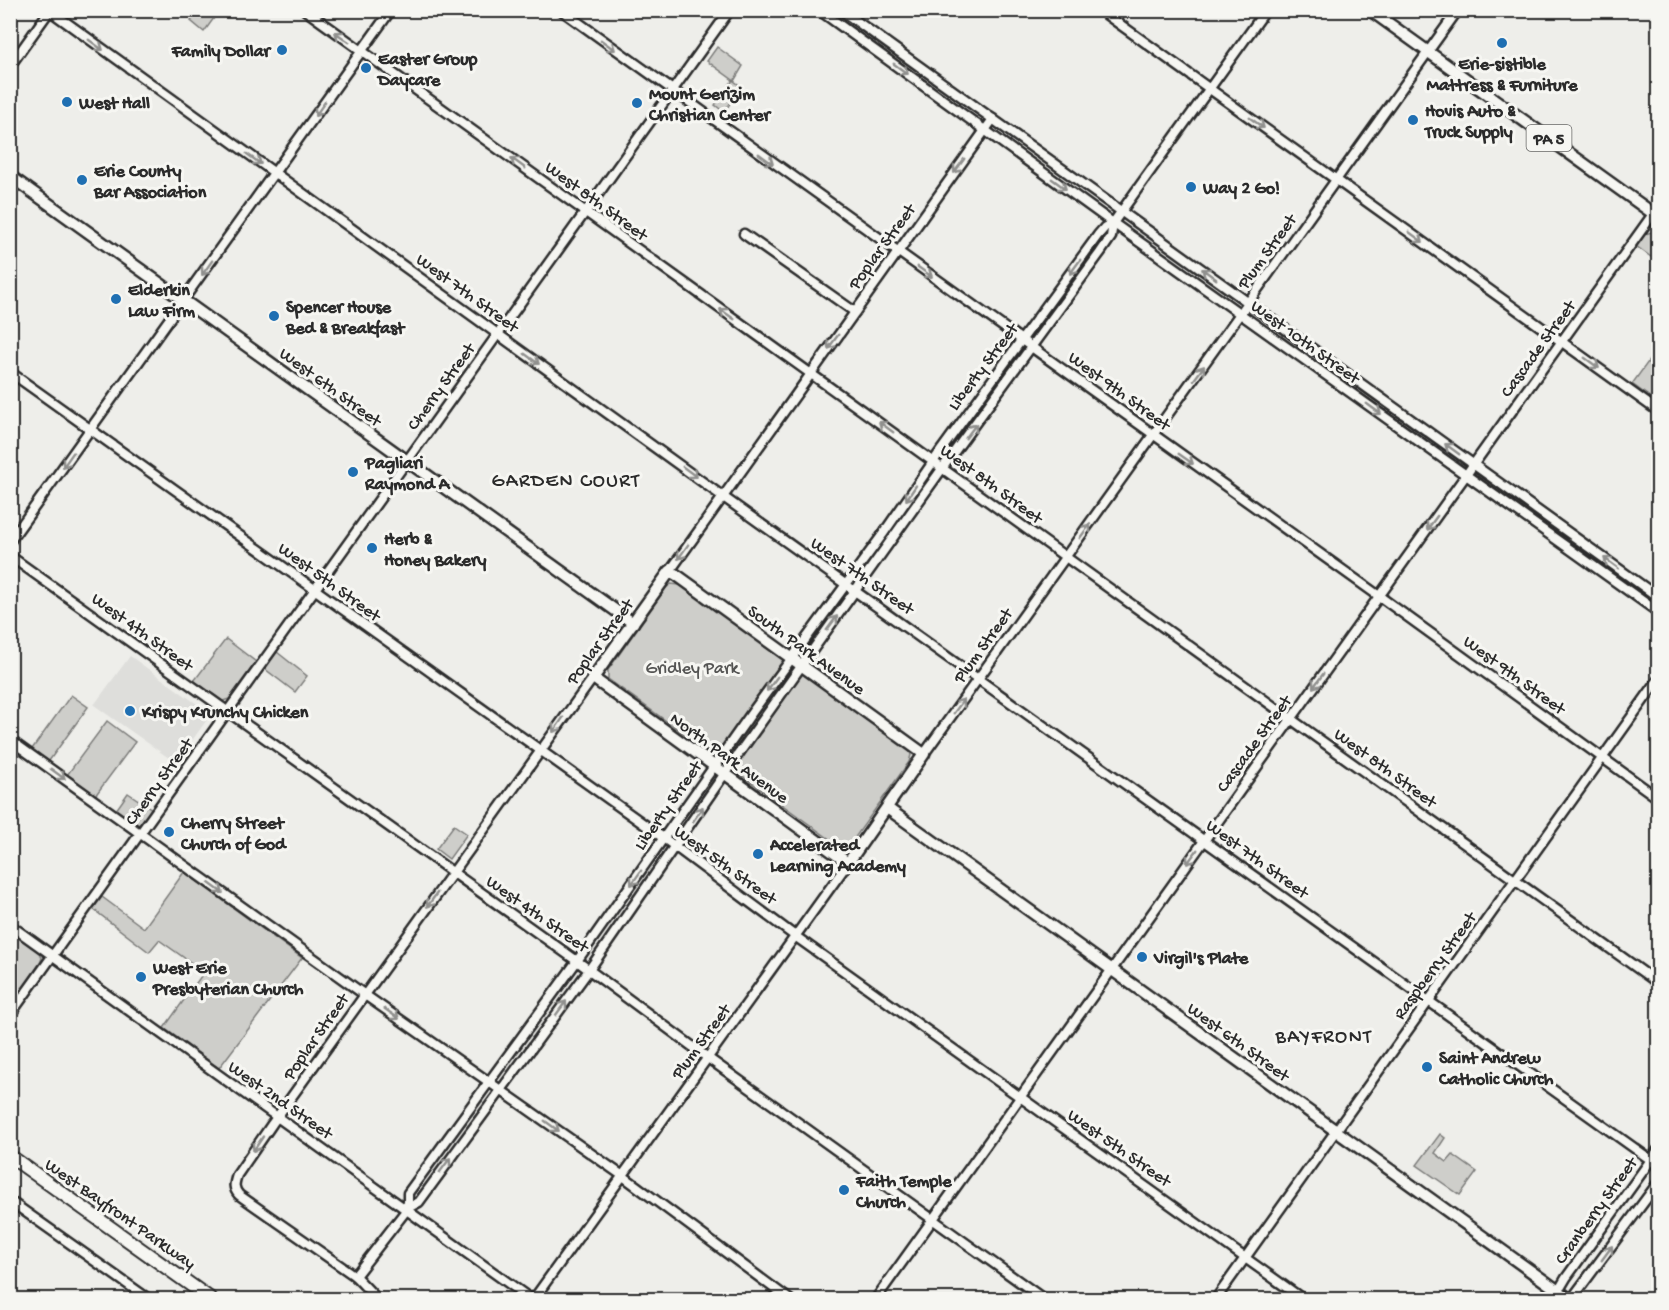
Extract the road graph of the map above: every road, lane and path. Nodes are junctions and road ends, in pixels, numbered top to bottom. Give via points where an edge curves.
1 (305, 10) edge
2 (391, 10) edge
3 (561, 10) edge
4 (730, 10) edge
5 (819, 10) edge
6 (841, 10) edge
7 (1100, 10) edge
8 (1266, 10) edge
9 (1370, 10) edge
10 (1458, 10) edge
11 (50, 11) edge
12 (880, 38) junction
13 (872, 49) junction
14 (362, 51) junction
15 (1429, 53) junction
16 (10, 66) edge
17 (1210, 89) junction
18 (673, 91) junction
19 (993, 119) junction
20 (985, 130) junction
21 (274, 173) junction
22 (10, 176) edge
23 (1337, 180) junction
24 (1121, 211) junction
25 (1657, 212) edge
26 (585, 213) junction
27 (1113, 223) junction
28 (744, 234) dead end
29 (897, 252) junction
30 (184, 300) junction
31 (1249, 303) junction
32 (855, 312) junction
33 (1241, 314) junction
34 (498, 334) junction
35 (1022, 340) junction
36 (1562, 341) junction
37 (1032, 347) junction
38 (10, 372) edge
39 (810, 373) junction
40 (1360, 383) junction
41 (1353, 394) junction
42 (1659, 411) edge
43 (90, 429) junction
44 (1154, 436) junction
45 (933, 461) junction
46 (408, 462) junction
47 (1474, 464) junction
48 (943, 469) junction
49 (1466, 475) junction
50 (723, 496) junction
51 (1553, 521) junction
52 (1545, 532) junction
53 (10, 542) edge
54 (10, 556) edge
55 (1066, 558) junction
56 (670, 571) junction
57 (845, 584) junction
58 (315, 590) junction
59 (856, 591) junction
60 (1379, 596) junction
61 (1659, 597) edge
62 (1659, 612) edge
63 (633, 623) junction
64 (792, 658) junction
65 (803, 665) junction
66 (593, 678) junction
67 (979, 678) junction
68 (1659, 680) edge
69 (228, 712) junction
70 (1291, 718) junction
71 (10, 740) edge
72 (540, 751) junction
73 (924, 754) junction
74 (1602, 758) junction
75 (715, 765) junction
76 (726, 774) junction
77 (1659, 798) edge
78 (887, 808) junction
79 (140, 833) junction
80 (664, 839) junction
81 (1204, 840) junction
82 (675, 847) junction
83 (848, 863) junction
84 (452, 873) junction
85 (1516, 880) junction
86 (10, 925) edge
87 (795, 936) junction
88 (53, 955) junction
89 (577, 961) junction
90 (1111, 969) junction
91 (589, 970) junction
92 (1659, 982) edge
93 (365, 995) junction
94 (1428, 1002) junction
95 (10, 1015) edge
96 (708, 1058) junction
97 (490, 1081) junction
98 (501, 1089) junction
99 (1020, 1096) junction
100 (278, 1116) junction
101 (1335, 1131) junction
102 (1659, 1150) edge
103 (10, 1156) edge
104 (1655, 1163) edge
105 (623, 1176) junction
106 (1659, 1183) edge
107 (10, 1201) edge
108 (408, 1209) junction
109 (932, 1218) junction
110 (1246, 1258) junction
111 (355, 1276) junction
112 (1556, 1295) edge
113 (150, 1299) edge
114 (212, 1299) edge
115 (378, 1299) edge
116 (533, 1299) edge
117 (790, 1299) edge
118 (875, 1299) edge
119 (1045, 1299) edge
120 (1215, 1299) edge
121 (1304, 1299) edge
122 (1571, 1299) edge

14 -> 1 street, West 8th Street
2 - 14 street
3 -> 18 street, West 9th Street
4 - 18 street, Cherry Street
5 - 13 street, West 10th Street
6 - 12 street, West 10th Street
7 - 17 street
8 - 17 street, Liberty Street
9 - 15 main road, PA 5
10 - 15 street, Plum Street
11 - 16 street
11 -> 21 street, West 7th Street
12 - 13 street
12 - 19 street, West 10th Street
13 -> 20 street, West 10th Street
14 -> 21 street
26 -> 14 street, West 8th Street
15 - 23 street, Plum Street
15 - 25 main road, PA 5
17 -> 23 street
17 - 24 street, Liberty Street
18 - 26 street, Cherry Street
18 -> 29 street, West 9th Street
19 - 20 street, Poplar Street
19 - 24 street, West 10th Street
20 -> 27 street, West 10th Street
20 -> 29 street, Poplar Street
21 -> 30 street
21 - 34 street, West 7th Street
22 - 30 main road, West 6th Street
23 - 31 street, Plum Street
23 -> 36 street
24 - 27 street, Liberty Street
31 -> 24 street, West 10th Street
25 - 36 street, Cascade Street
26 - 34 street, Cherry Street
39 -> 26 street, West 8th Street
27 - 33 street, West 10th Street
27 -> 35 street, Liberty Street via 1098,235
27 - 37 street, Liberty Street via 1111,237
28 - 32 street
29 - 32 street, Poplar Street
29 -> 35 street, West 9th Street
30 - 43 street
30 - 46 main road, West 6th Street
31 - 33 street, Plum Street
31 - 40 street, West 10th Street
32 -> 39 street, Poplar Street
33 - 41 street, West 10th Street
44 -> 33 street, Plum Street
34 - 46 street, Cherry Street
34 -> 50 street, West 7th Street
35 - 37 street, West 9th Street
35 - 45 street, Liberty Street
36 -> 42 street
36 - 47 street, Cascade Street
37 - 44 street, West 9th Street
48 -> 37 street, Liberty Street
38 - 43 street, West 5th Street
45 -> 39 street, West 8th Street
39 - 50 street, Poplar Street
40 - 41 street
47 -> 40 street, West 10th Street
41 -> 49 street, West 10th Street
43 -> 53 street
43 - 58 street, West 5th Street
55 -> 44 street, Plum Street
44 -> 60 street, West 9th Street
45 - 48 street, West 8th Street
45 -> 57 street, Liberty Street
46 - 58 street, Cherry Street
46 - 63 main road, West 6th Street
47 - 49 street, Cascade Street
47 - 51 street, West 10th Street
48 - 55 street, West 8th Street
48 - 59 street, Liberty Street
49 - 52 street, West 10th Street
49 -> 60 street, Cascade Street
50 -> 56 street, Poplar Street
50 - 57 street, West 7th Street
51 - 52 street
61 -> 51 street, West 10th Street
52 - 62 street, West 10th Street
54 - 69 street, West 4th Street
55 - 67 street, Plum Street
55 - 70 street, West 8th Street
56 - 63 main road, Poplar Street
56 - 64 main road, South Park Avenue
57 - 59 street, West 7th Street
57 - 64 street, Liberty Street
58 - 69 street, Cherry Street
58 - 72 street, West 5th Street
65 -> 59 street, Liberty Street
59 - 67 street, West 7th Street
60 -> 70 street, Cascade Street
60 - 74 street, West 9th Street
63 - 66 main road, Poplar Street
64 - 65 main road, South Park Avenue
64 -> 75 street, Liberty Street
65 - 73 main road, South Park Avenue
65 - 76 street, Liberty Street
66 -> 72 street, Poplar Street
66 - 75 main road, North Park Avenue
73 -> 67 street, Plum Street
67 - 81 street, West 7th Street
68 - 74 street, Raspberry Street
69 - 79 street, Cherry Street
69 - 84 street, West 4th Street
70 - 81 street, Cascade Street
70 - 85 street, West 8th Street
71 -> 79 street
72 - 80 street, West 5th Street
72 - 84 street, Poplar Street
73 - 78 main road, Plum Street
74 - 77 street, West 9th Street
74 - 85 street, Raspberry Street
75 - 76 main road, North Park Avenue
75 - 80 street, Liberty Street
82 -> 76 street, Liberty Street
76 - 83 main road, North Park Avenue
78 - 83 main road, Plum Street
78 - 90 main road, West 6th Street
79 - 88 street, Cherry Street
79 -> 93 street
80 - 82 street, West 5th Street
80 -> 89 street, Liberty Street
81 -> 90 street, Cascade Street
81 - 94 street, West 7th Street
82 - 87 street, West 5th Street
82 - 91 street, Liberty Street
83 - 87 street, Plum Street
84 - 89 street, West 4th Street
84 -> 93 street, Poplar Street
85 - 92 street, West 8th Street
85 - 94 street, Raspberry Street
86 - 88 street, West 2nd Street
87 - 96 street, Plum Street
87 - 99 street, West 5th Street
88 - 95 street, Cherry Street
88 - 100 street, West 2nd Street
89 - 91 street, West 4th Street
89 - 97 street, Liberty Street
90 - 99 street, Cascade Street
90 - 101 main road, West 6th Street
91 - 96 street, West 4th Street
98 -> 91 street, Liberty Street
93 -> 97 street
93 - 100 street, Poplar Street
94 - 101 street, Raspberry Street
94 - 104 street, West 7th Street
96 - 105 street, Plum Street
96 - 109 street, West 4th Street
97 - 98 street
97 - 108 street, Liberty Street via 408,1193
98 -> 105 street
108 -> 98 street, Liberty Street via 419,1202
99 - 109 street, Cascade Street
99 - 110 street, West 5th Street
100 - 108 street, West 2nd Street
100 -> 111 street, Poplar Street via 237,1175 235,1190 252,1206
101 - 110 street, Raspberry Street
101 - 112 main road, West 6th Street
102 - 104 street, Cranberry Street
103 - 114 highway, West Bayfront Parkway
104 - 112 street, Cranberry Street
105 - 116 street, Plum Street
105 - 117 street
122 -> 106 street, Cranberry Street
107 - 113 street
108 - 111 street, Liberty Street
108 - 116 street, West 2nd Street
109 - 118 street, Cascade Street
109 - 119 street, West 4th Street
110 - 120 street, Raspberry Street
110 - 121 street, West 5th Street
111 - 115 street
112 - 122 main road, West 6th Street

